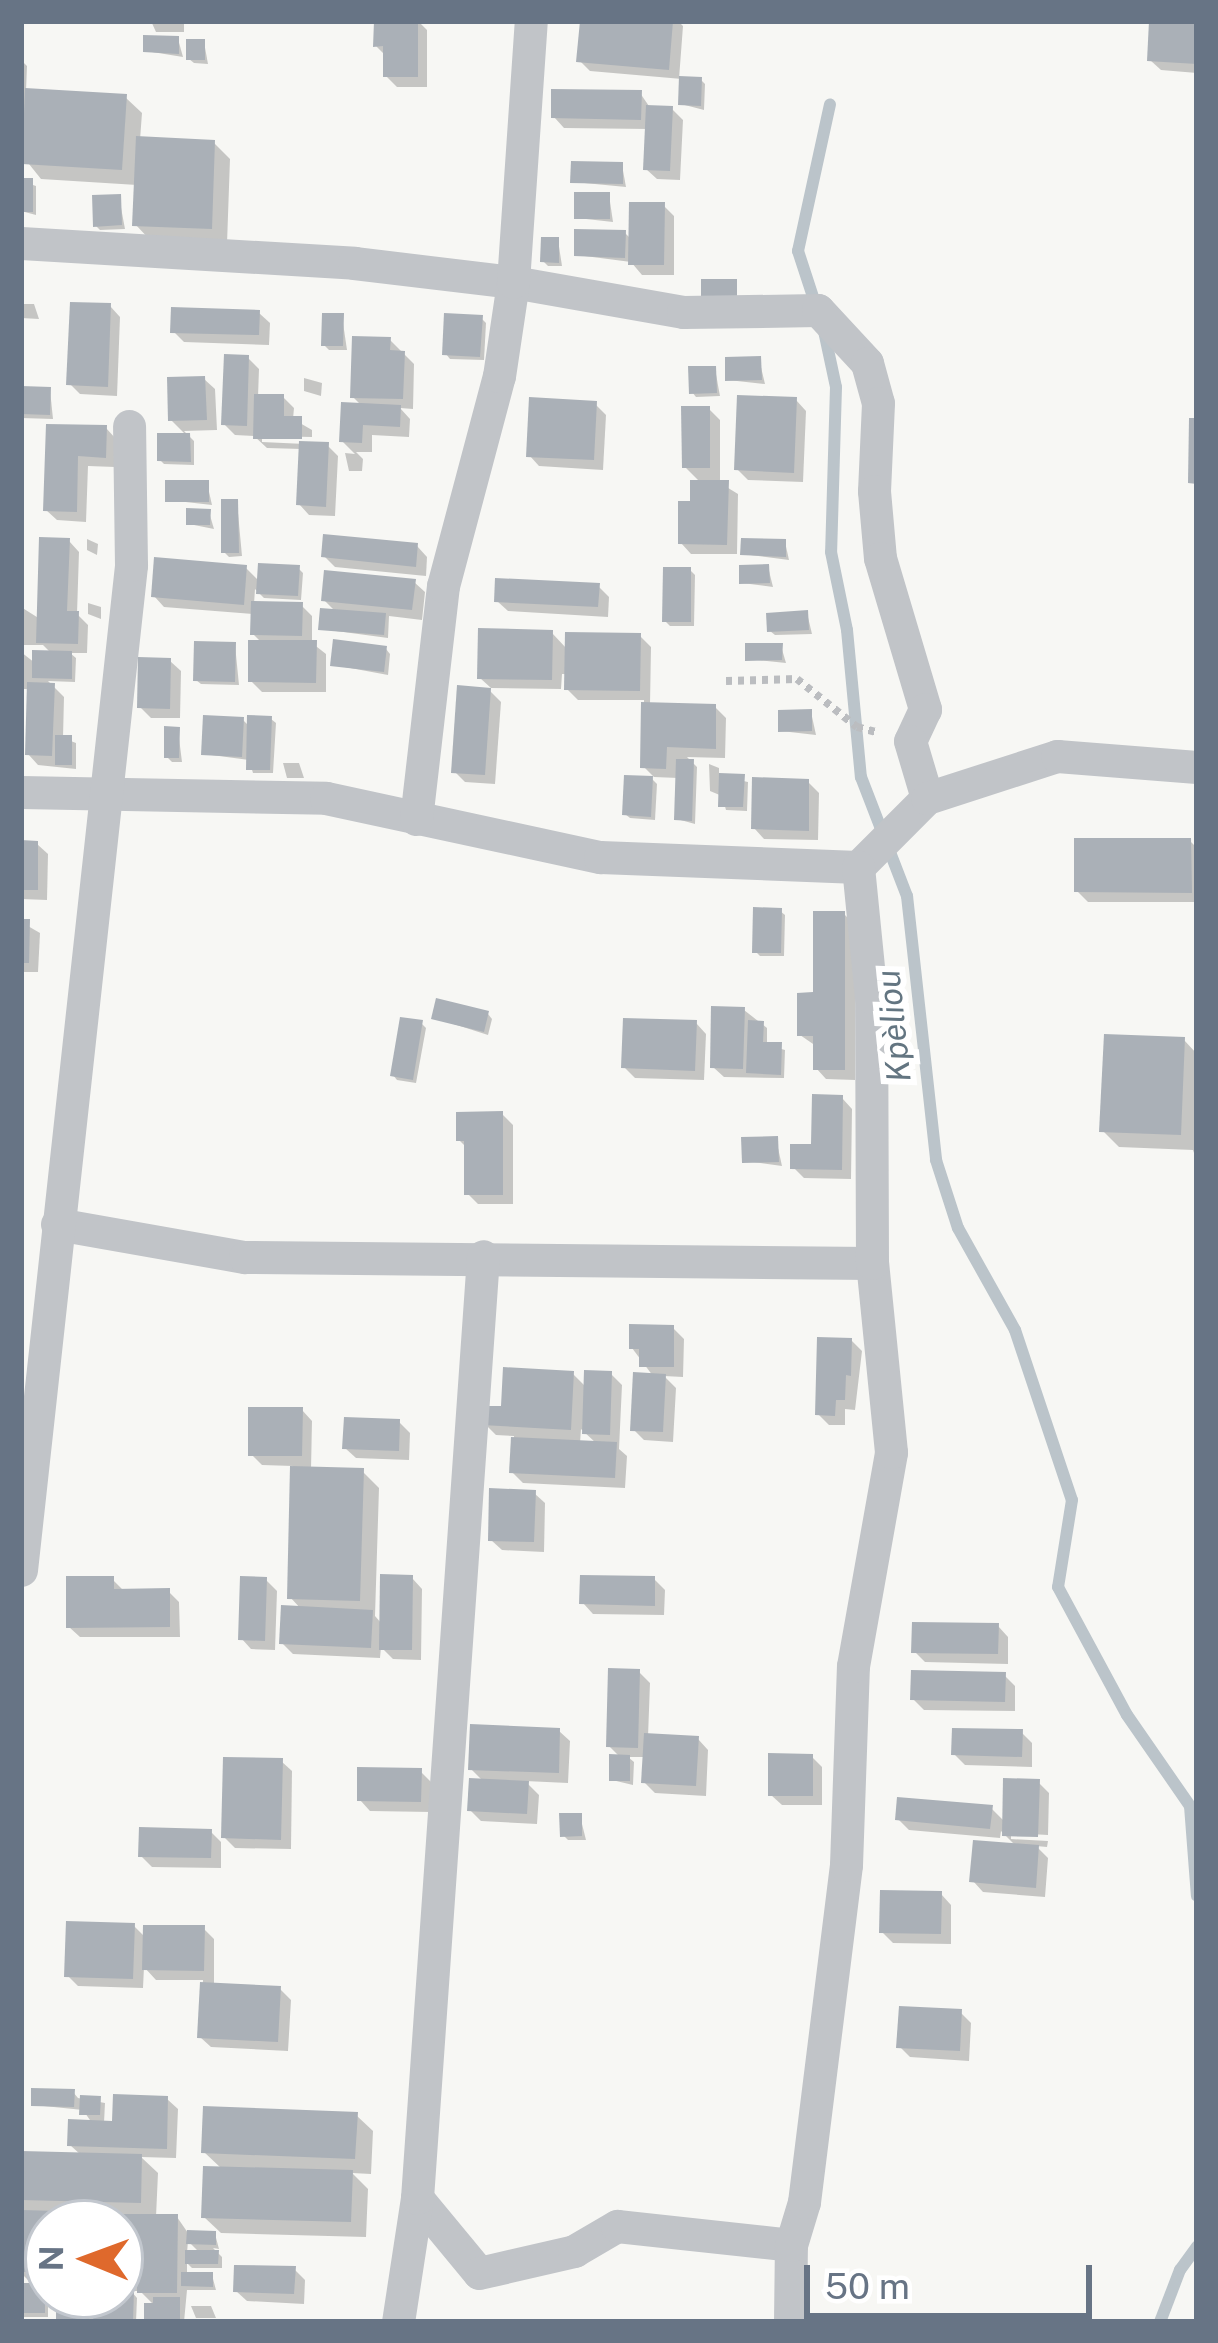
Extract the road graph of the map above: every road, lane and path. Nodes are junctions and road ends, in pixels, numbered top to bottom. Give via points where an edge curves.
1 (531, 21) edge
2 (21, 243) edge
3 (513, 282) junction
4 (129, 426) dead end
5 (726, 680) dead end
6 (910, 741) junction
7 (1197, 767) edge
8 (21, 793) edge
9 (109, 797) junction
10 (916, 808) junction
11 (416, 820) junction
12 (864, 860) junction
13 (57, 1224) junction
14 (483, 1256) junction
15 (872, 1263) junction
16 (21, 1570) edge
17 (417, 2198) junction
18 (791, 2245) junction
19 (398, 2322) edge
20 (790, 2322) edge

1 - 3 street
2 - 3 street via 354,263
3 - 6 street via 683,313 818,310 867,363 878,403 880,559 925,709
3 - 11 street via 500,376 443,586
4 - 9 street via 131,565
5 - 6 path via 796,679 857,727
6 - 10 street
7 - 10 street via 1058,756
8 - 9 street
9 - 11 street via 326,798
9 - 13 street
10 - 12 street
11 - 12 street via 600,857
12 - 15 street
13 - 14 street via 245,1257
13 - 16 street
14 - 15 street
14 - 17 street
15 - 18 street via 891,1452 853,1666 846,1865 804,2202
17 - 18 street via 479,2273 574,2251 617,2226
17 - 19 street
18 - 20 street

